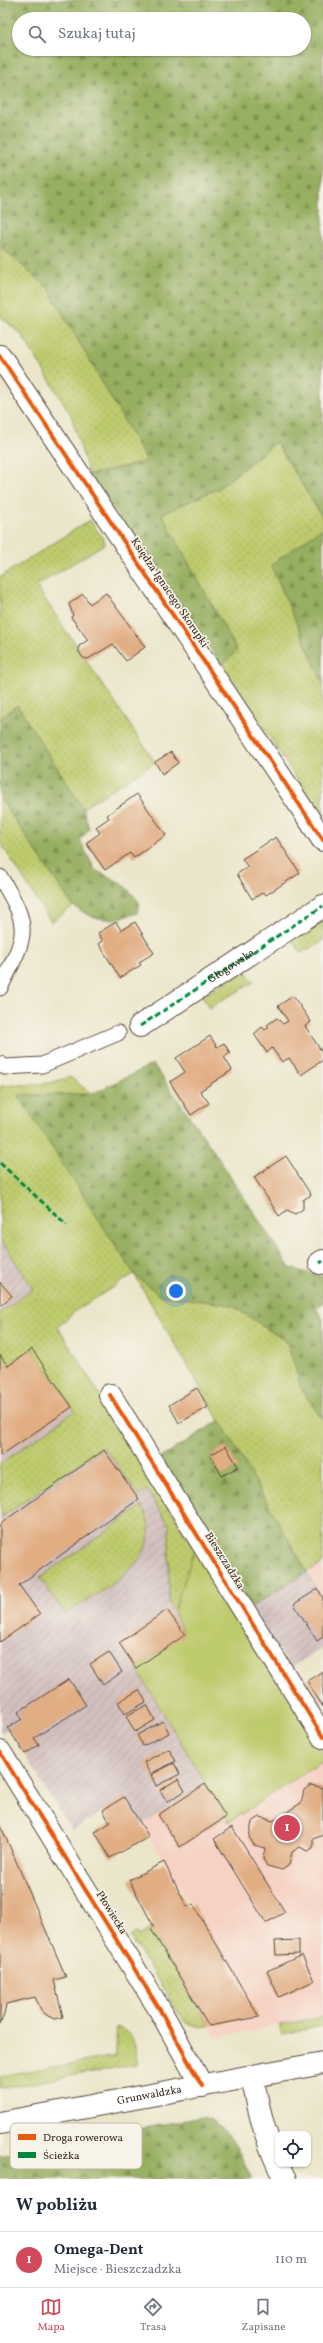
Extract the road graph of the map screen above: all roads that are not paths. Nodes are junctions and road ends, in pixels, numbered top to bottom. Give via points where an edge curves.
1 (0, 356) edge
2 (323, 840) edge
3 (0, 877) edge
4 (323, 906) edge
5 (0, 988) edge
6 (140, 1026) dead end
7 (118, 1033) dead end
8 (0, 1064) edge
9 (110, 1395) dead end
10 (323, 1737) edge
11 (0, 1752) edge
12 (323, 2063) edge
13 (252, 2076) junction
14 (202, 2086) junction
15 (0, 2123) edge
16 (285, 2179) edge

1 - 2 street, Księdza Ignacego Skorupki
3 - 5 lane via 16,903 23,922 23,938
4 - 6 street, Głogowska
7 - 8 lane via 42,1064 5,1067
9 - 10 street, Bieszczadzka
11 - 14 street, Płowiecka via 160,2010
12 - 13 street, Grunwaldzka
13 - 14 street, Grunwaldzka
13 - 16 street via 262,2124
14 - 15 street, Grunwaldzka

